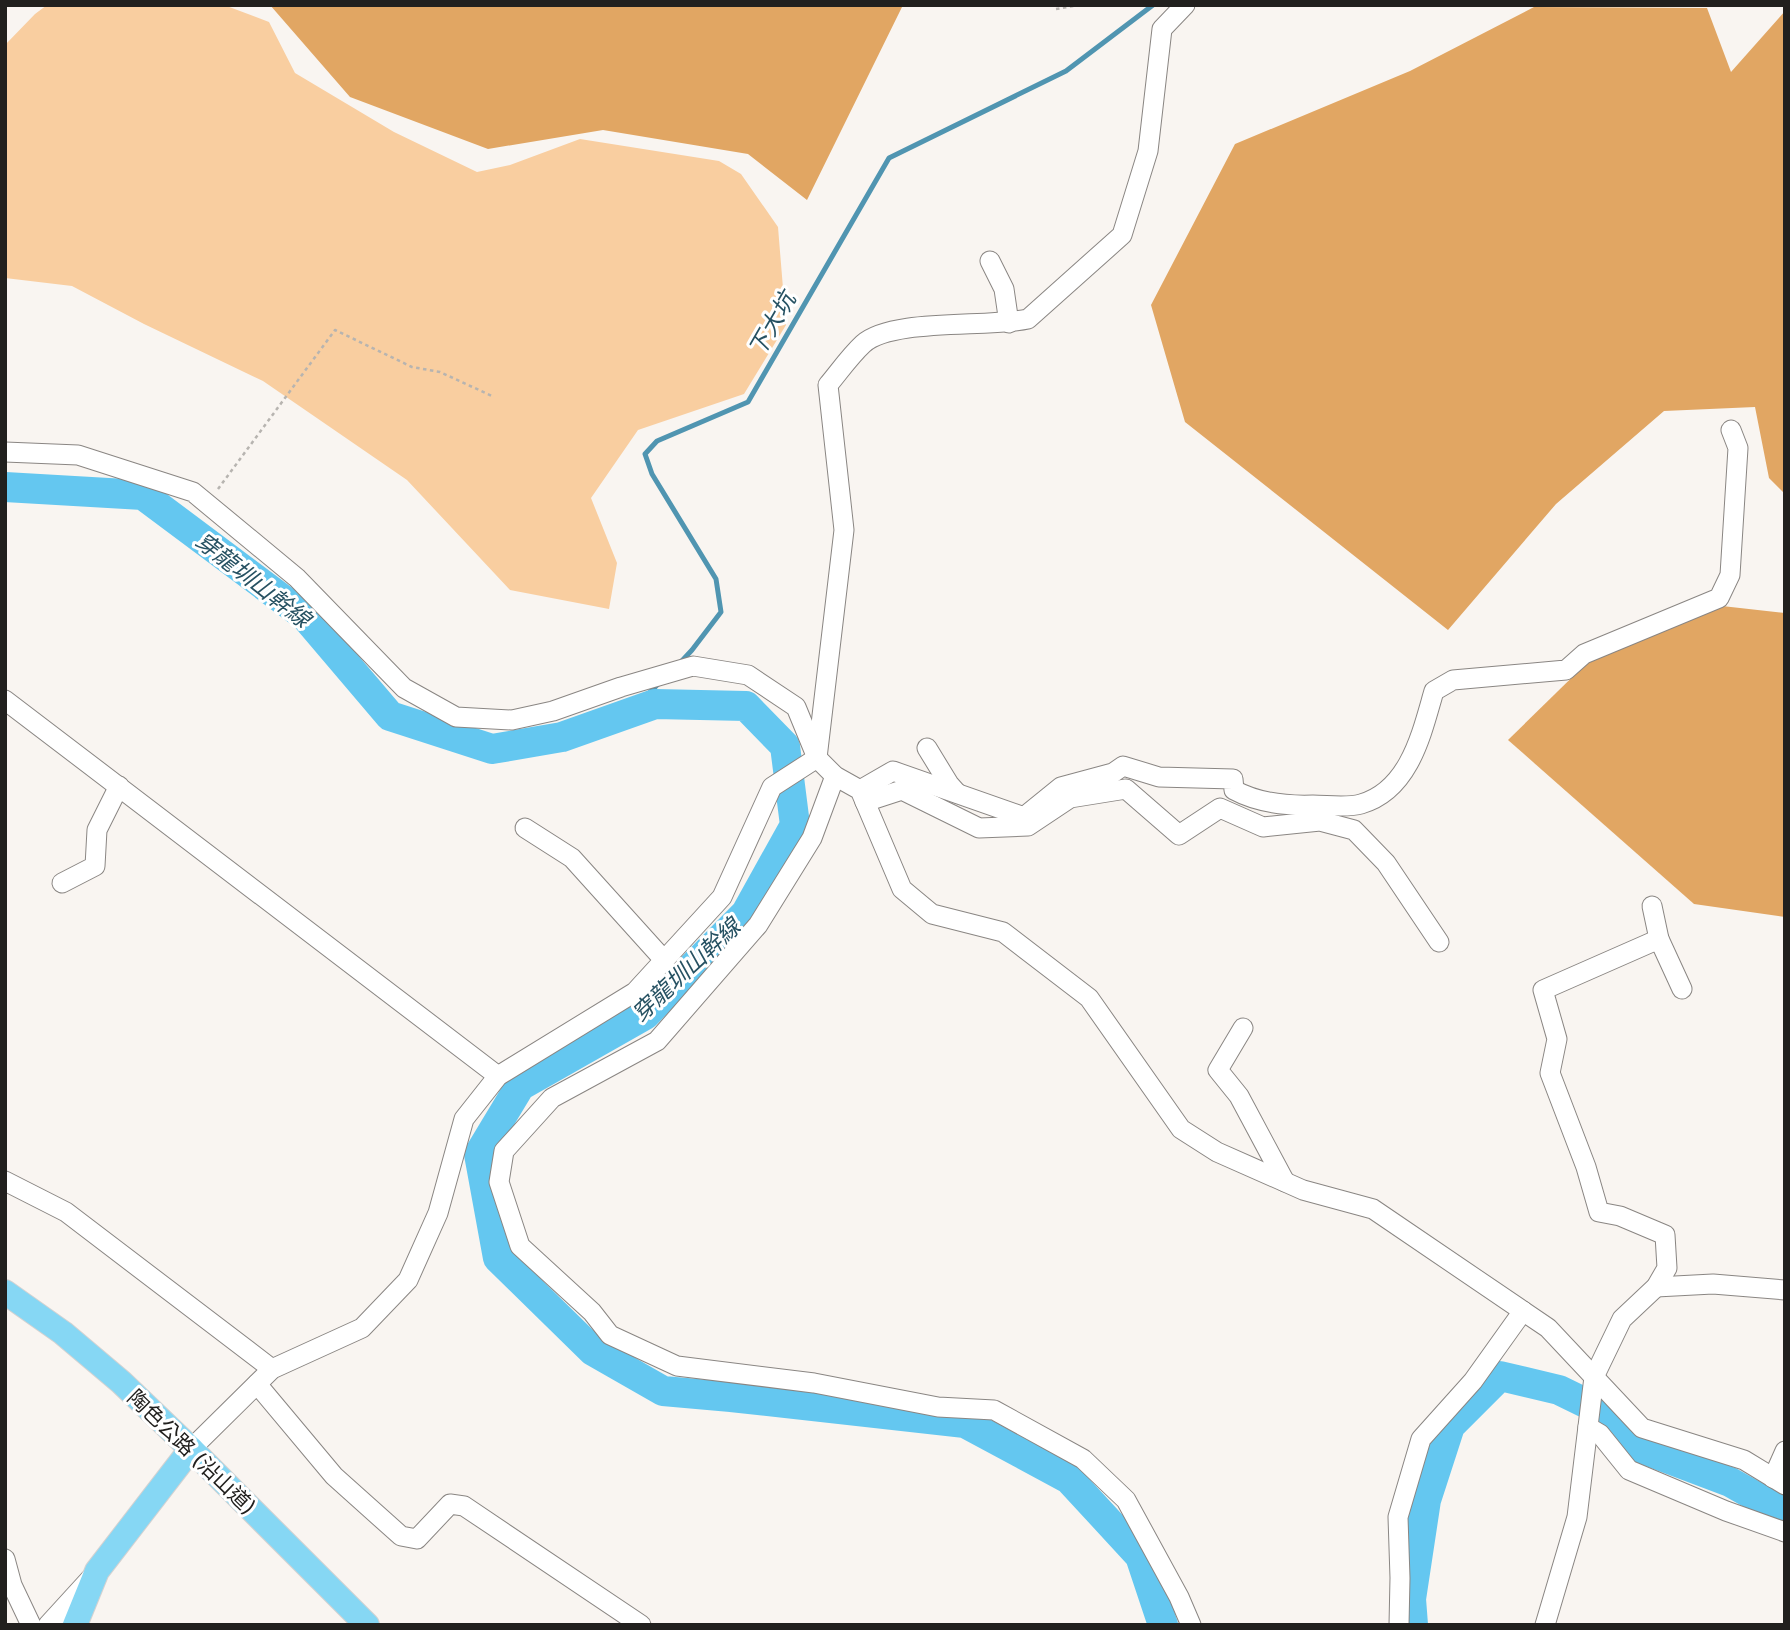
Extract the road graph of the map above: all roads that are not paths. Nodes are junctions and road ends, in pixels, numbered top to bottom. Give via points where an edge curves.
1 (1185, 5) edge
2 (990, 261) dead end
3 (1009, 323) junction
4 (1731, 430) dead end
5 (5, 452) edge
6 (5, 700) edge
7 (927, 748) dead end
8 (817, 758) junction
9 (835, 776) junction
10 (119, 786) junction
11 (957, 793) junction
12 (862, 796) junction
13 (525, 828) dead end
14 (62, 883) dead end
15 (1652, 906) dead end
16 (1660, 939) junction
17 (1439, 942) dead end
18 (664, 960) junction
19 (1682, 989) dead end
20 (1243, 1028) dead end
21 (498, 1076) junction
22 (5, 1181) edge
23 (1285, 1182) junction
24 (1656, 1287) junction
25 (1785, 1290) edge
26 (5, 1292) edge
27 (1523, 1311) junction
28 (272, 1369) junction
29 (1594, 1378) junction
30 (257, 1384) junction
31 (1588, 1427) junction
32 (191, 1449) junction
33 (1785, 1451) edge
34 (1779, 1481) edge
35 (1785, 1531) edge
36 (5, 1559) edge
37 (97, 1571) junction
38 (31, 1625) edge
39 (48, 1625) edge
40 (75, 1625) edge
41 (367, 1625) edge
42 (641, 1625) edge
43 (1191, 1625) edge
44 (1399, 1625) edge
45 (1545, 1625) edge

1 - 3 street via 1162,29 1148,151 1122,235 1028,319
2 - 3 street via 1003,289
3 - 8 street via 896,330 865,342 828,385 844,530
4 - 11 street via 1738,448 1730,575 1719,598 1584,654 1566,670 1452,680 1434,691 1418,746 1392,788 1361,804 1293,805 1252,799 1234,790 1233,779 1159,777 1123,766 1061,787 1024,817
5 - 8 street via 78,455 193,492 297,578 404,688 456,717 512,720 693,666 748,675 796,707
6 - 10 street
7 - 11 street
8 - 9 street
8 - 18 street via 772,787 722,897
9 - 12 street
9 - 43 street via 812,838 758,925 657,1041 552,1098 504,1151 499,1182 520,1246 592,1312 610,1335 677,1366 814,1383 938,1407 994,1410 1083,1459 1126,1500
10 - 14 street via 97,830 95,866
10 - 21 street
11 - 12 street via 892,771
12 - 17 street via 902,790 979,828 1028,826 1070,798 1126,789 1179,835 1220,808 1263,827 1320,821 1354,830 1386,863
12 - 23 street via 902,889 932,914 1003,932 1089,998 1181,1129 1217,1152
13 - 18 street via 572,858
15 - 16 street
16 - 19 street
16 - 24 street via 1544,989 1557,1039 1550,1073 1599,1212 1665,1235 1667,1268
18 - 21 street via 635,992
20 - 23 street via 1218,1070 1239,1096
21 - 28 street via 464,1119 438,1213 408,1280 362,1328
22 - 28 street via 66,1212
23 - 27 street via 1373,1209
24 - 25 street via 1713,1284
24 - 29 street via 1622,1319
26 - 32 main road, 陶色公路 (沿山道) via 63,1333
27 - 29 street via 1548,1328
27 - 44 street via 1473,1381 1421,1439 1398,1517
28 - 30 street
29 - 31 street
29 - 34 street via 1642,1428 1744,1460
30 - 32 street
30 - 42 street via 334,1476 401,1536 417,1539 450,1504 464,1506
31 - 35 street via 1600,1434 1629,1470
31 - 45 street via 1577,1517
32 - 37 main road
32 - 41 main road, 陶色公路 (沿山道)
33 - 34 street
36 - 38 street
37 - 39 street
37 - 40 main road

